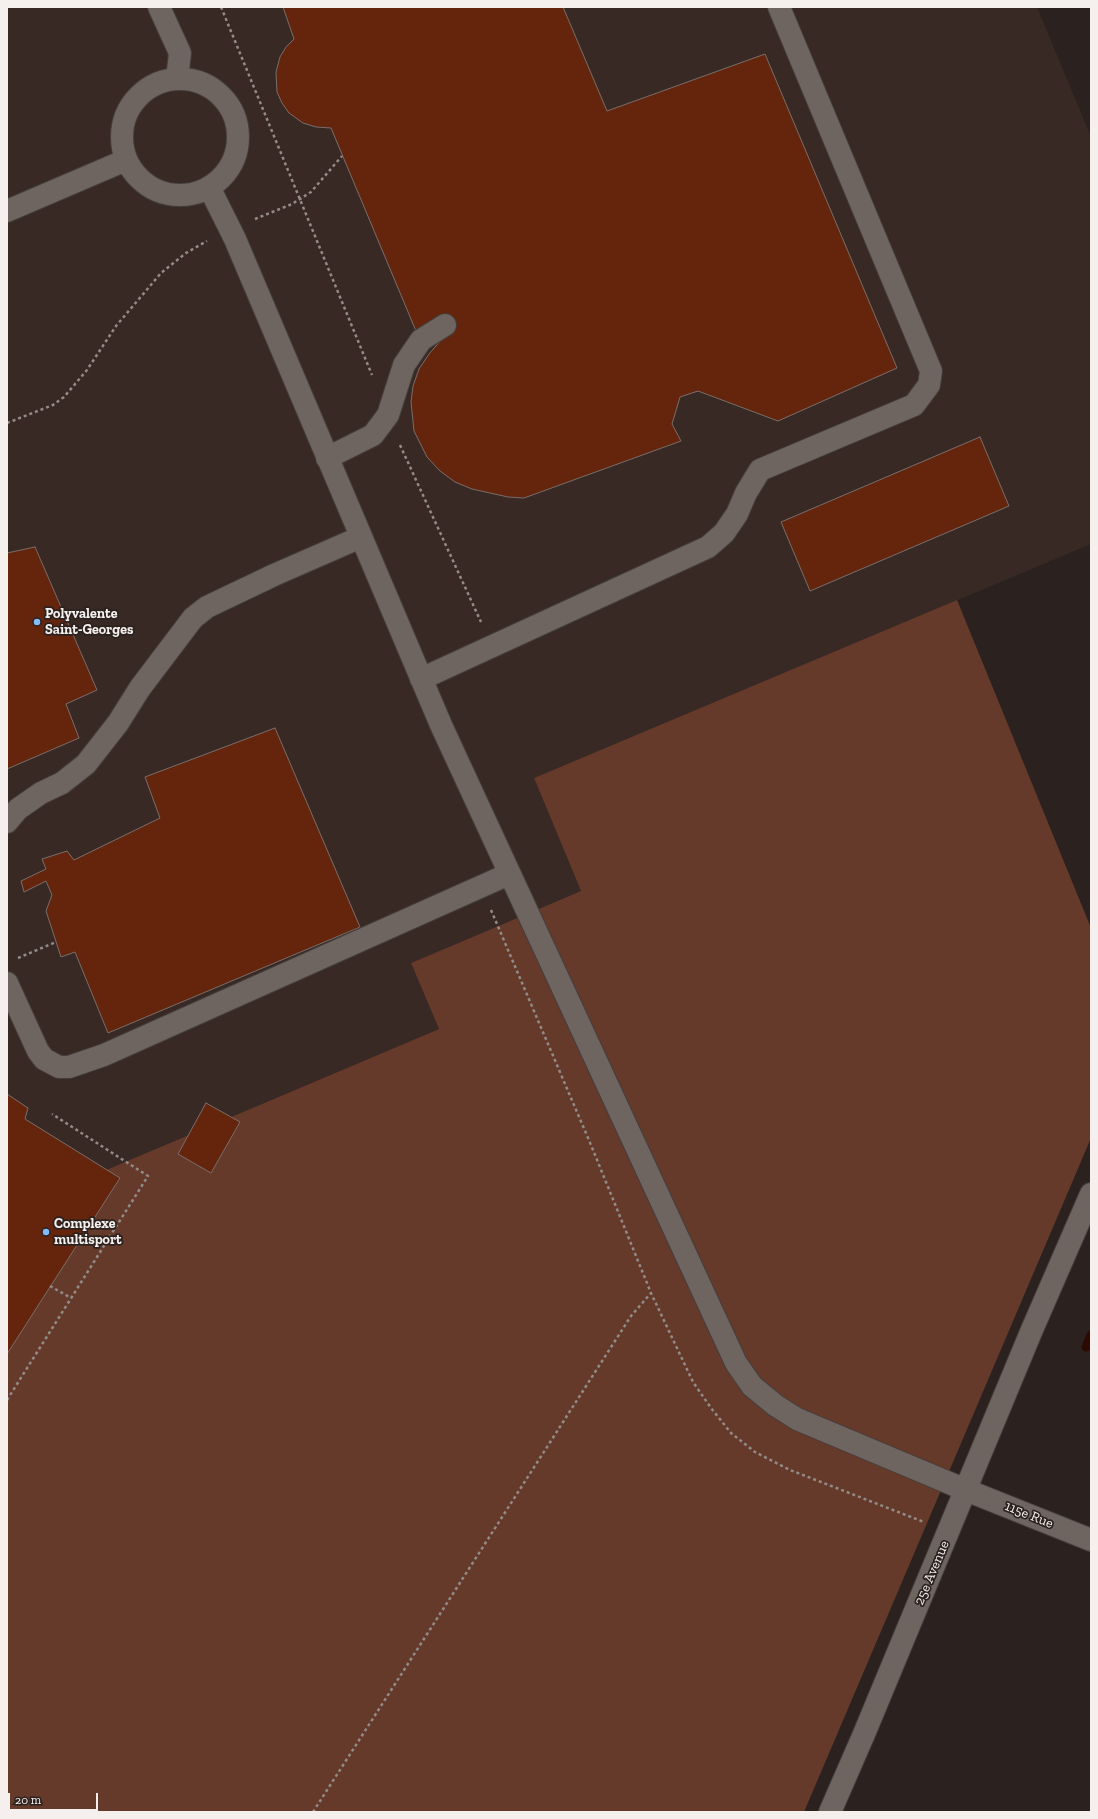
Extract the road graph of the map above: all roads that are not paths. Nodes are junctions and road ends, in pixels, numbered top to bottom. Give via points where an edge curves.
1 (159, 7) edge
2 (779, 7) edge
3 (176, 79) junction
4 (126, 160) junction
5 (209, 187) junction
6 (7, 211) edge
7 (445, 325) dead end
8 (327, 458) junction
9 (361, 537) junction
10 (421, 679) junction
11 (7, 822) edge
12 (509, 874) junction
13 (7, 983) edge
14 (1091, 1194) edge
15 (966, 1490) junction
16 (1091, 1540) edge
17 (830, 1812) edge

1 - 3 street via 180,53
2 - 10 street via 931,371 929,385 914,405 760,470 737,514 724,533 708,547
3 - 4 street via 158,83 143,92 130,106 123,123 122,141
3 - 5 street via 195,81 212,88 225,101 235,118 238,138 234,157 224,174
4 - 5 street via 137,176 152,188 171,194 191,194
4 - 6 street
5 - 8 street, 115e Rue via 231,230
7 - 8 street via 421,340 404,365 388,415 373,435
8 - 9 street, 115e Rue
9 - 10 street, 115e Rue
9 - 11 street via 207,607 193,618 86,764 62,783 41,793 18,809
10 - 12 street, 115e Rue
12 - 13 street via 104,1055 69,1067 59,1067 44,1059 38,1051
12 - 15 street, 115e Rue via 720,1331 736,1363 752,1386 797,1419
14 - 15 street, 25e Avenue
15 - 16 street, 115e Rue
15 - 17 street, 25e Avenue

